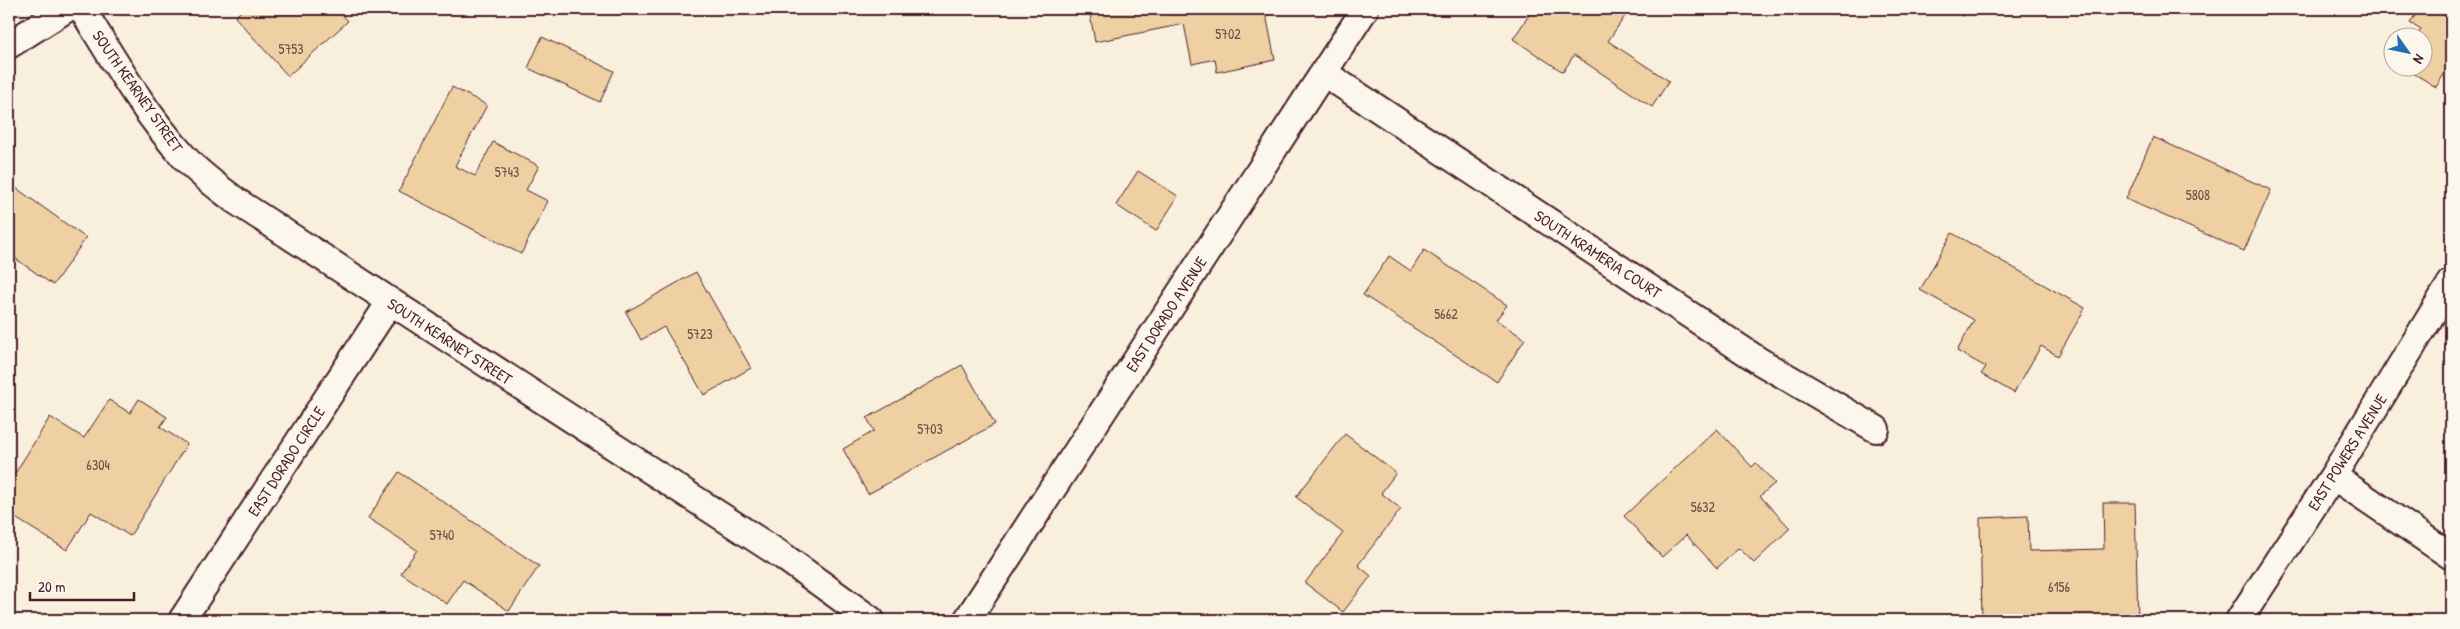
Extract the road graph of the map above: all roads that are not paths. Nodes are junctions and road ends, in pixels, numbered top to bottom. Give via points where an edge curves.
1 (66, 9) edge
2 (82, 9) edge
3 (1365, 9) edge
4 (9, 45) edge
5 (1324, 73) junction
6 (2451, 283) edge
7 (390, 302) junction
8 (1876, 429) dead end
9 (2333, 476) junction
10 (2451, 556) edge
11 (182, 620) edge
12 (871, 620) edge
13 (967, 620) edge
14 (2239, 620) edge

1 - 4 street
2 - 7 street, SOUTH KEARNEY STREET via 147,110 197,170 236,201
3 - 5 street, EAST DORADO AVENUE
5 - 8 street, SOUTH KRAMERIA COURT via 1761,362
5 - 13 street, EAST DORADO AVENUE
6 - 9 street, EAST POWERS AVENUE
7 - 11 street, EAST DORADO CIRCLE
7 - 12 street, SOUTH KEARNEY STREET via 784,557
9 - 10 street
9 - 14 street, EAST POWERS AVENUE

